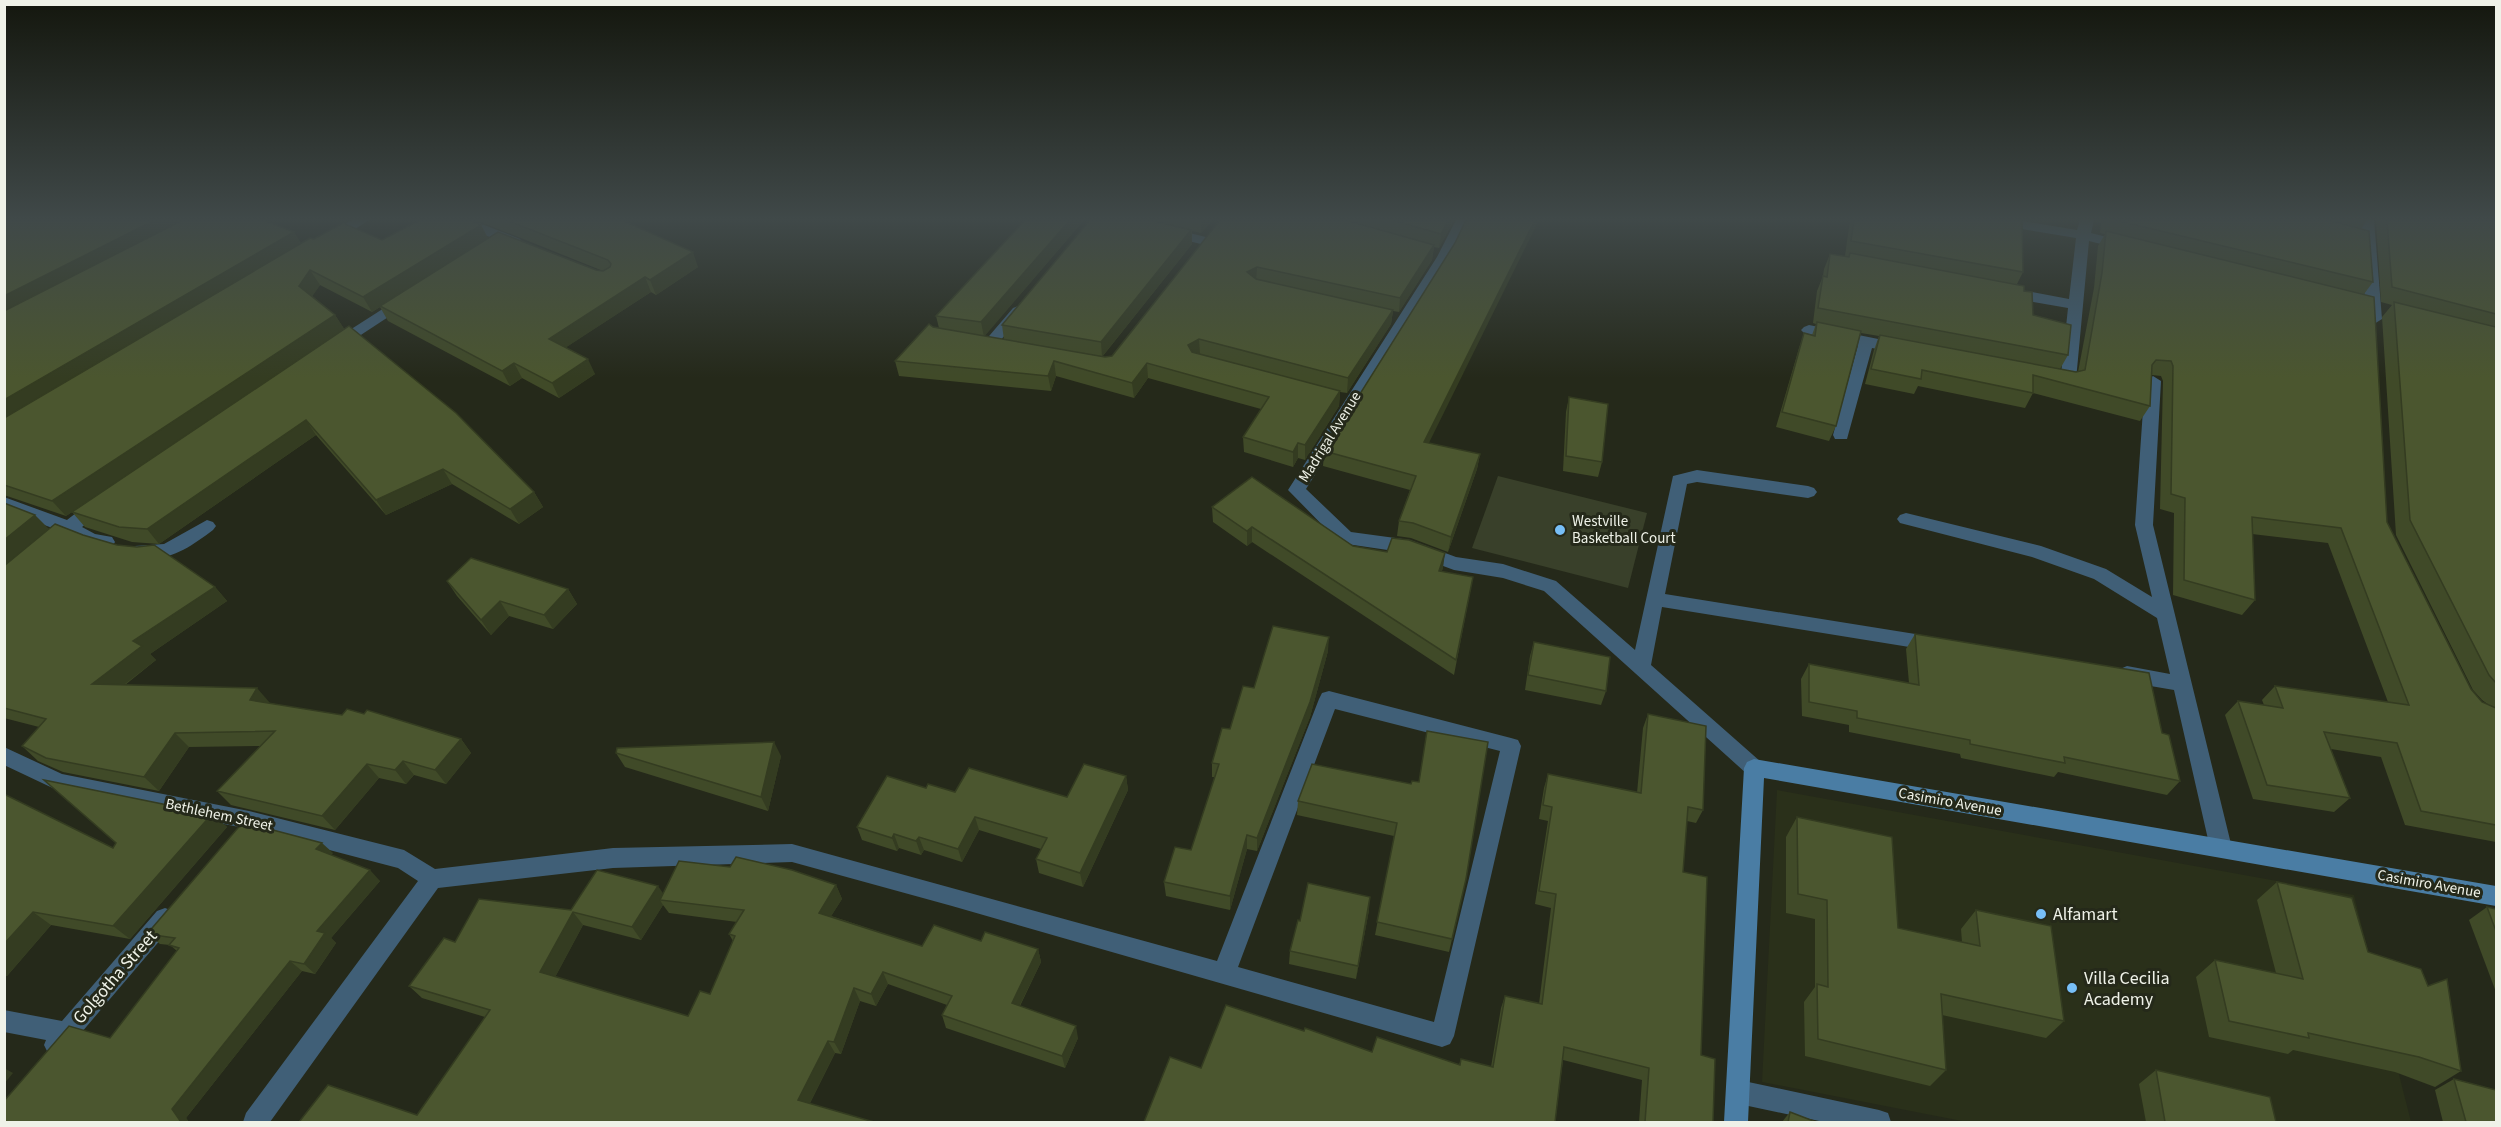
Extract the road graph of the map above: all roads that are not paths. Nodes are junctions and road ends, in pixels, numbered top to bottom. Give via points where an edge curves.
1 (1426, 273) edge
2 (2079, 273) edge
3 (2368, 273) edge
4 (420, 290) edge
5 (1996, 290) edge
6 (1026, 300) edge
7 (2076, 305) junction
8 (1809, 330) dead end
9 (2375, 341) edge
10 (1866, 342) junction
11 (1012, 349) edge
12 (1911, 350) edge
13 (322, 354) edge
14 (2035, 374) edge
15 (2153, 381) edge
16 (1841, 435) edge
17 (1808, 492) dead end
18 (106, 501) edge
19 (4, 503) edge
20 (1906, 519) dead end
21 (207, 526) dead end
22 (68, 527) junction
23 (32, 558) edge
24 (1654, 599) junction
25 (2164, 613) junction
26 (1949, 646) edge
27 (1641, 666) junction
28 (2114, 672) edge
29 (2182, 684) junction
30 (4, 755) edge
31 (1754, 768) junction
32 (249, 820) junction
33 (234, 838) edge
34 (2221, 848) junction
35 (432, 879) junction
36 (2496, 896) edge
37 (181, 900) edge
38 (1224, 973) junction
39 (4, 1021) edge
40 (67, 1033) junction
41 (39, 1065) edge
42 (1739, 1092) junction
43 (255, 1122) edge
44 (1736, 1122) edge
45 (1879, 1122) edge

1 - 27 street, Madrigal Avenue via 1346,401 1297,490 1346,538 1410,546 1454,563 1503,571 1550,586
2 - 7 street
3 - 9 street
4 - 13 street
5 - 7 street
6 - 11 street via 983,344
7 - 14 street via 2068,380
8 - 10 street
10 - 12 street
10 - 16 street
15 - 25 street via 2144,525
17 - 24 street via 1697,476 1678,480
18 - 22 street
19 - 22 street
20 - 25 street via 2035,551 2100,574
21 - 22 street via 169,550 151,554 91,540
22 - 23 street
24 - 26 street
24 - 27 street
25 - 29 street
27 - 31 street, Madrigal Avenue
28 - 29 street
29 - 34 street
30 - 32 street, Bethlehem Street via 59,782
31 - 34 street, Casimiro Avenue
31 - 42 street
32 - 33 street
32 - 35 street, Bethlehem Street via 404,860
34 - 36 street, Casimiro Avenue
35 - 38 street via 613,858 792,853
35 - 43 street
37 - 40 street, Golgotha Street
38 - 38 street via 1329,699 1510,746 1442,1036
39 - 40 street
40 - 41 street, Golgotha Street
42 - 44 street
42 - 45 street

